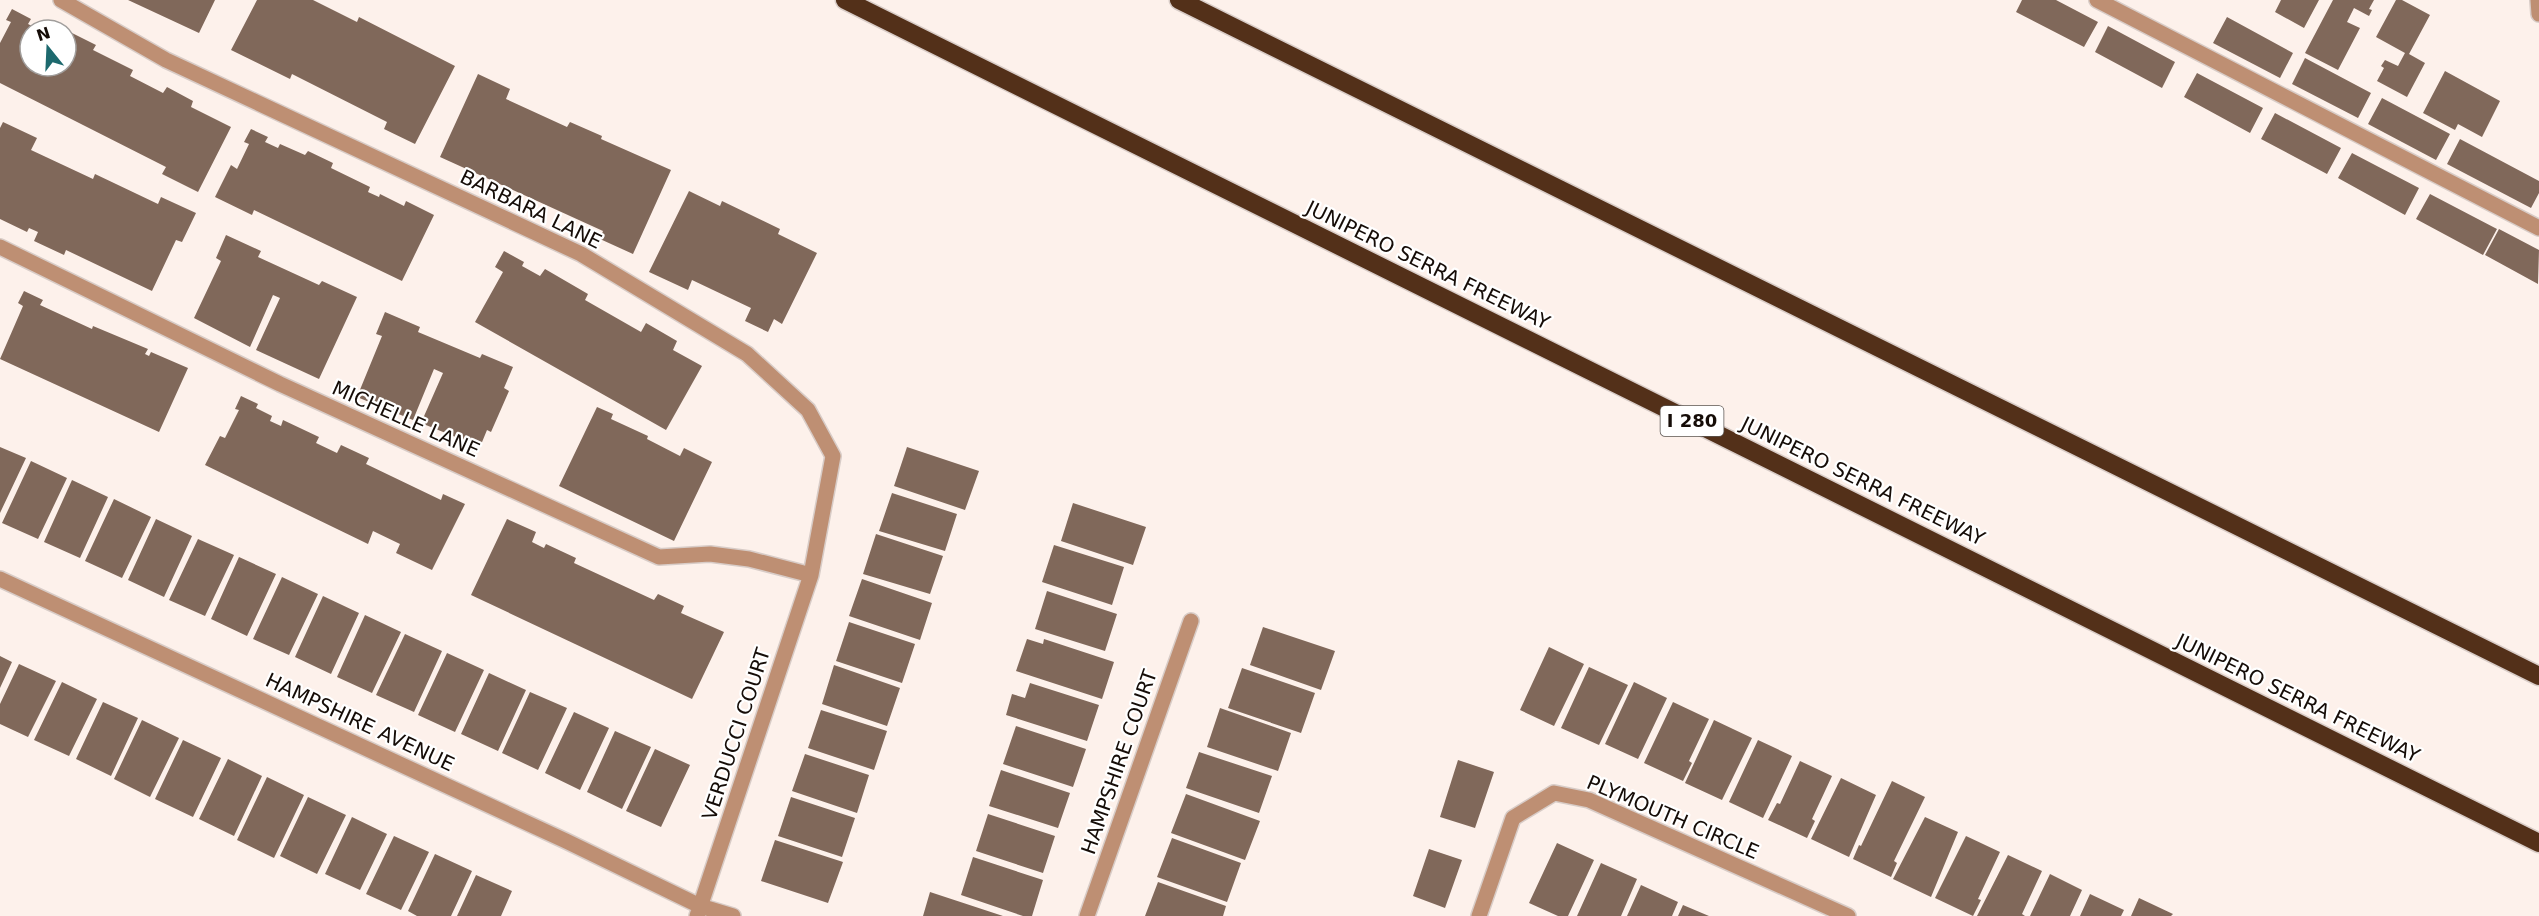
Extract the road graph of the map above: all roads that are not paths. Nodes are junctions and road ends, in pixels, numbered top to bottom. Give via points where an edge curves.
1 (61, 0) edge
2 (845, 0) edge
3 (1179, 0) edge
4 (2097, 0) edge
5 (2538, 0) edge
6 (2539, 14) edge
7 (2539, 228) edge
8 (0, 246) edge
9 (811, 575) junction
10 (0, 579) edge
11 (1191, 621) dead end
12 (2539, 676) edge
13 (2539, 843) edge
14 (699, 911) edge
15 (733, 916) edge
16 (1087, 916) edge
17 (1479, 916) edge
18 (1848, 916) edge

1 - 9 street, BARBARA LANE via 166,60 581,255 747,354 808,410 832,456
2 - 13 highway, JUNIPERO SERRA FREEWAY / I 280
3 - 12 highway
4 - 7 street
5 - 6 street
8 - 9 street, MICHELLE LANE via 280,384 659,557 710,554 749,559
9 - 14 street, VERDUCCI COURT
10 - 14 street, HAMPSHIRE AVENUE via 566,841
11 - 16 street, HAMPSHIRE COURT
14 - 15 street
17 - 18 street, PLYMOUTH CIRCLE via 1513,818 1554,793 1589,800

